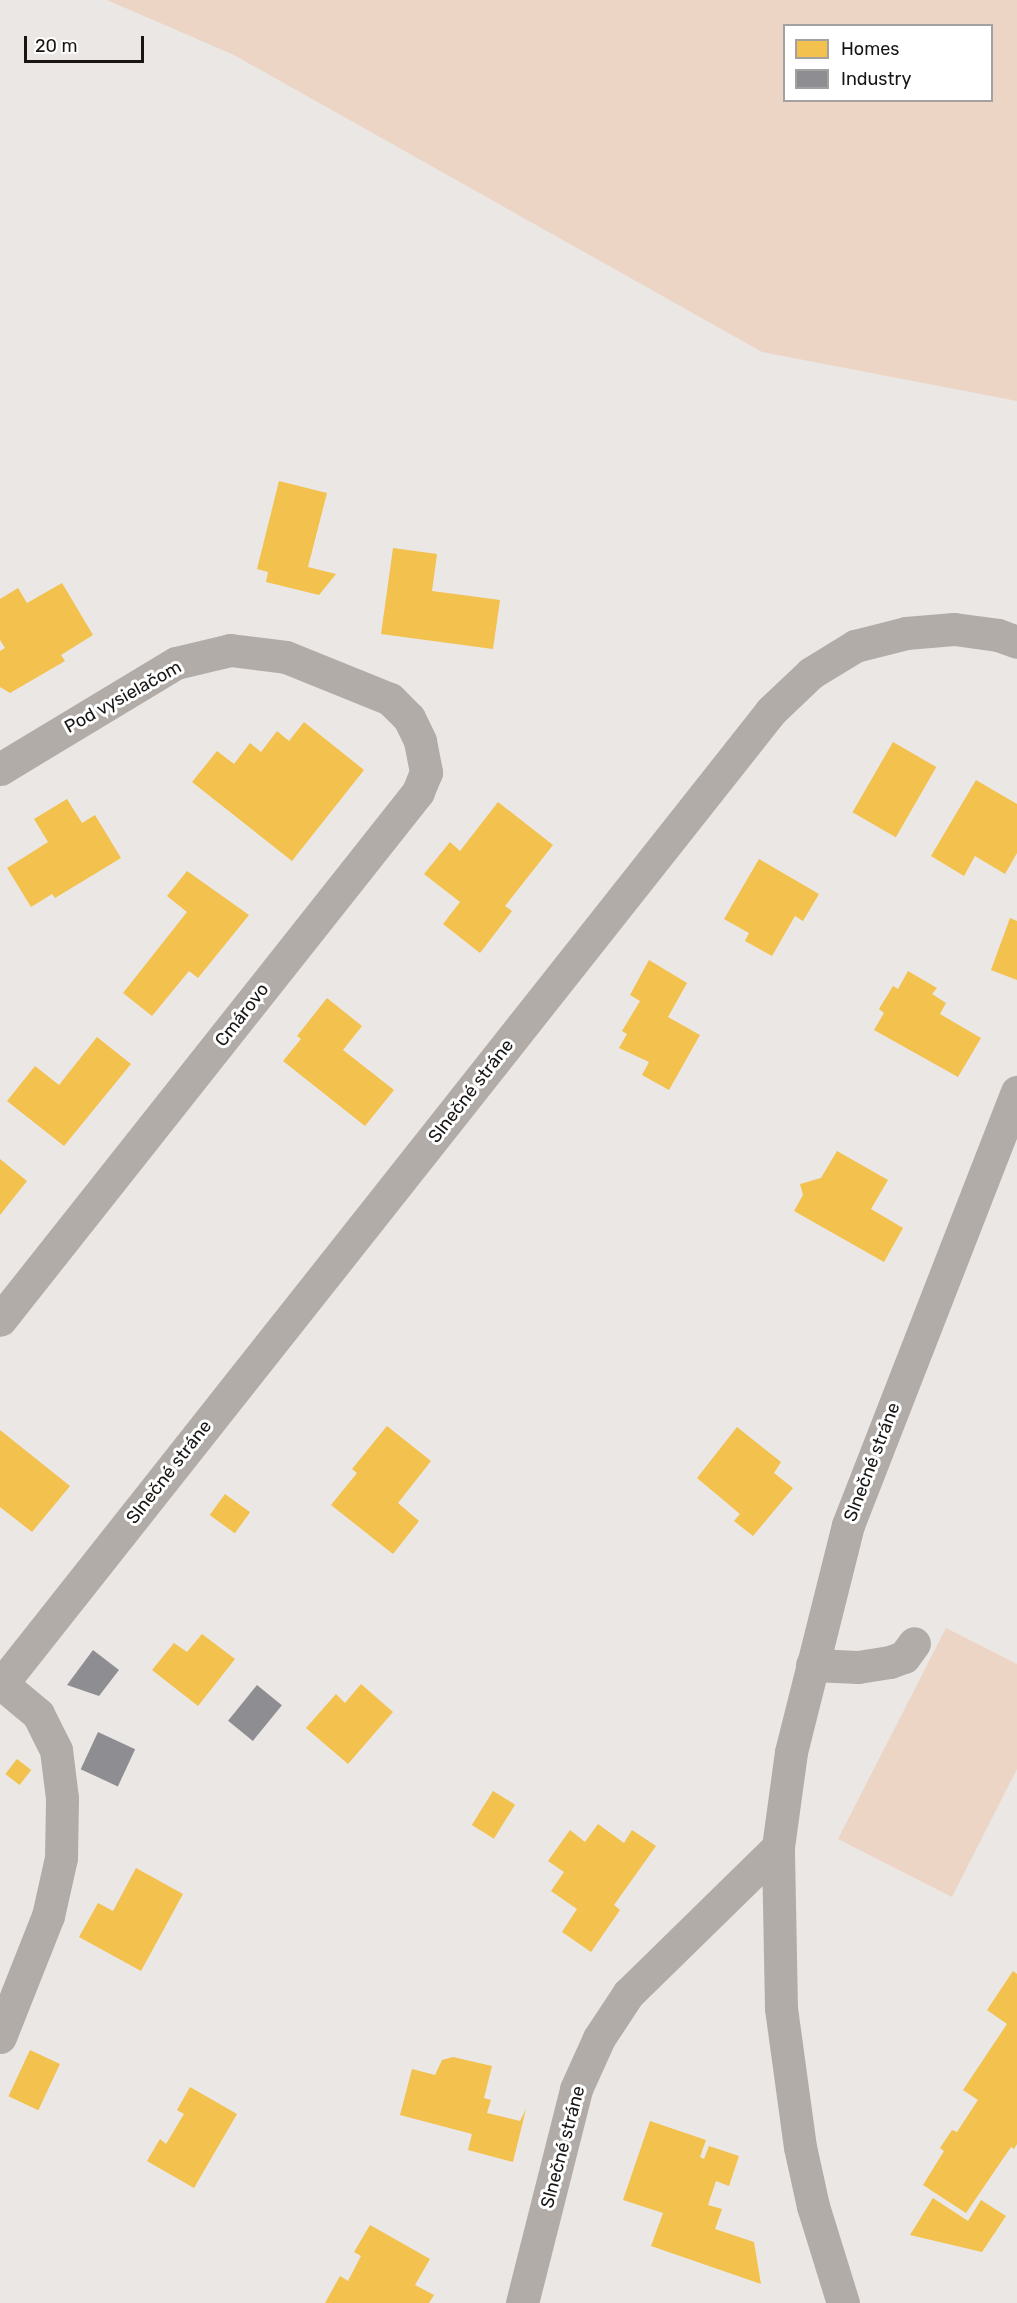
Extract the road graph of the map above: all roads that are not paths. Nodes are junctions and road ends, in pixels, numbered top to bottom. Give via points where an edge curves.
1 (1017, 642) edge
2 (390, 699) joint
3 (0, 769) edge
4 (1017, 1092) edge
5 (0, 1320) edge
6 (914, 1643) dead end
7 (812, 1665) junction
8 (1, 1685) edge
9 (778, 1847) junction
10 (0, 2037) edge
11 (522, 2303) edge
12 (843, 2303) edge

1 - 8 street, Slnečné stráne via 998,634 954,629 906,633 855,646 811,673 771,711
2 - 3 street, Pod vysielačom via 286,657 230,650 176,663
2 - 5 street, Cmárovo via 409,718 420,741 426,772 418,792
4 - 7 street, Slnečné stráne via 848,1524
6 - 7 street via 904,1657 890,1662 858,1667
7 - 9 street, Slnečné stráne via 791,1752
8 - 10 street, Slnečné stráne via 38,1714 56,1750 62,1798 61,1857 48,1916
9 - 11 street, Slnečné stráne via 636,1985 599,2038 576,2088
9 - 12 street, Slnečné stráne via 781,2008 789,2072 813,2206

